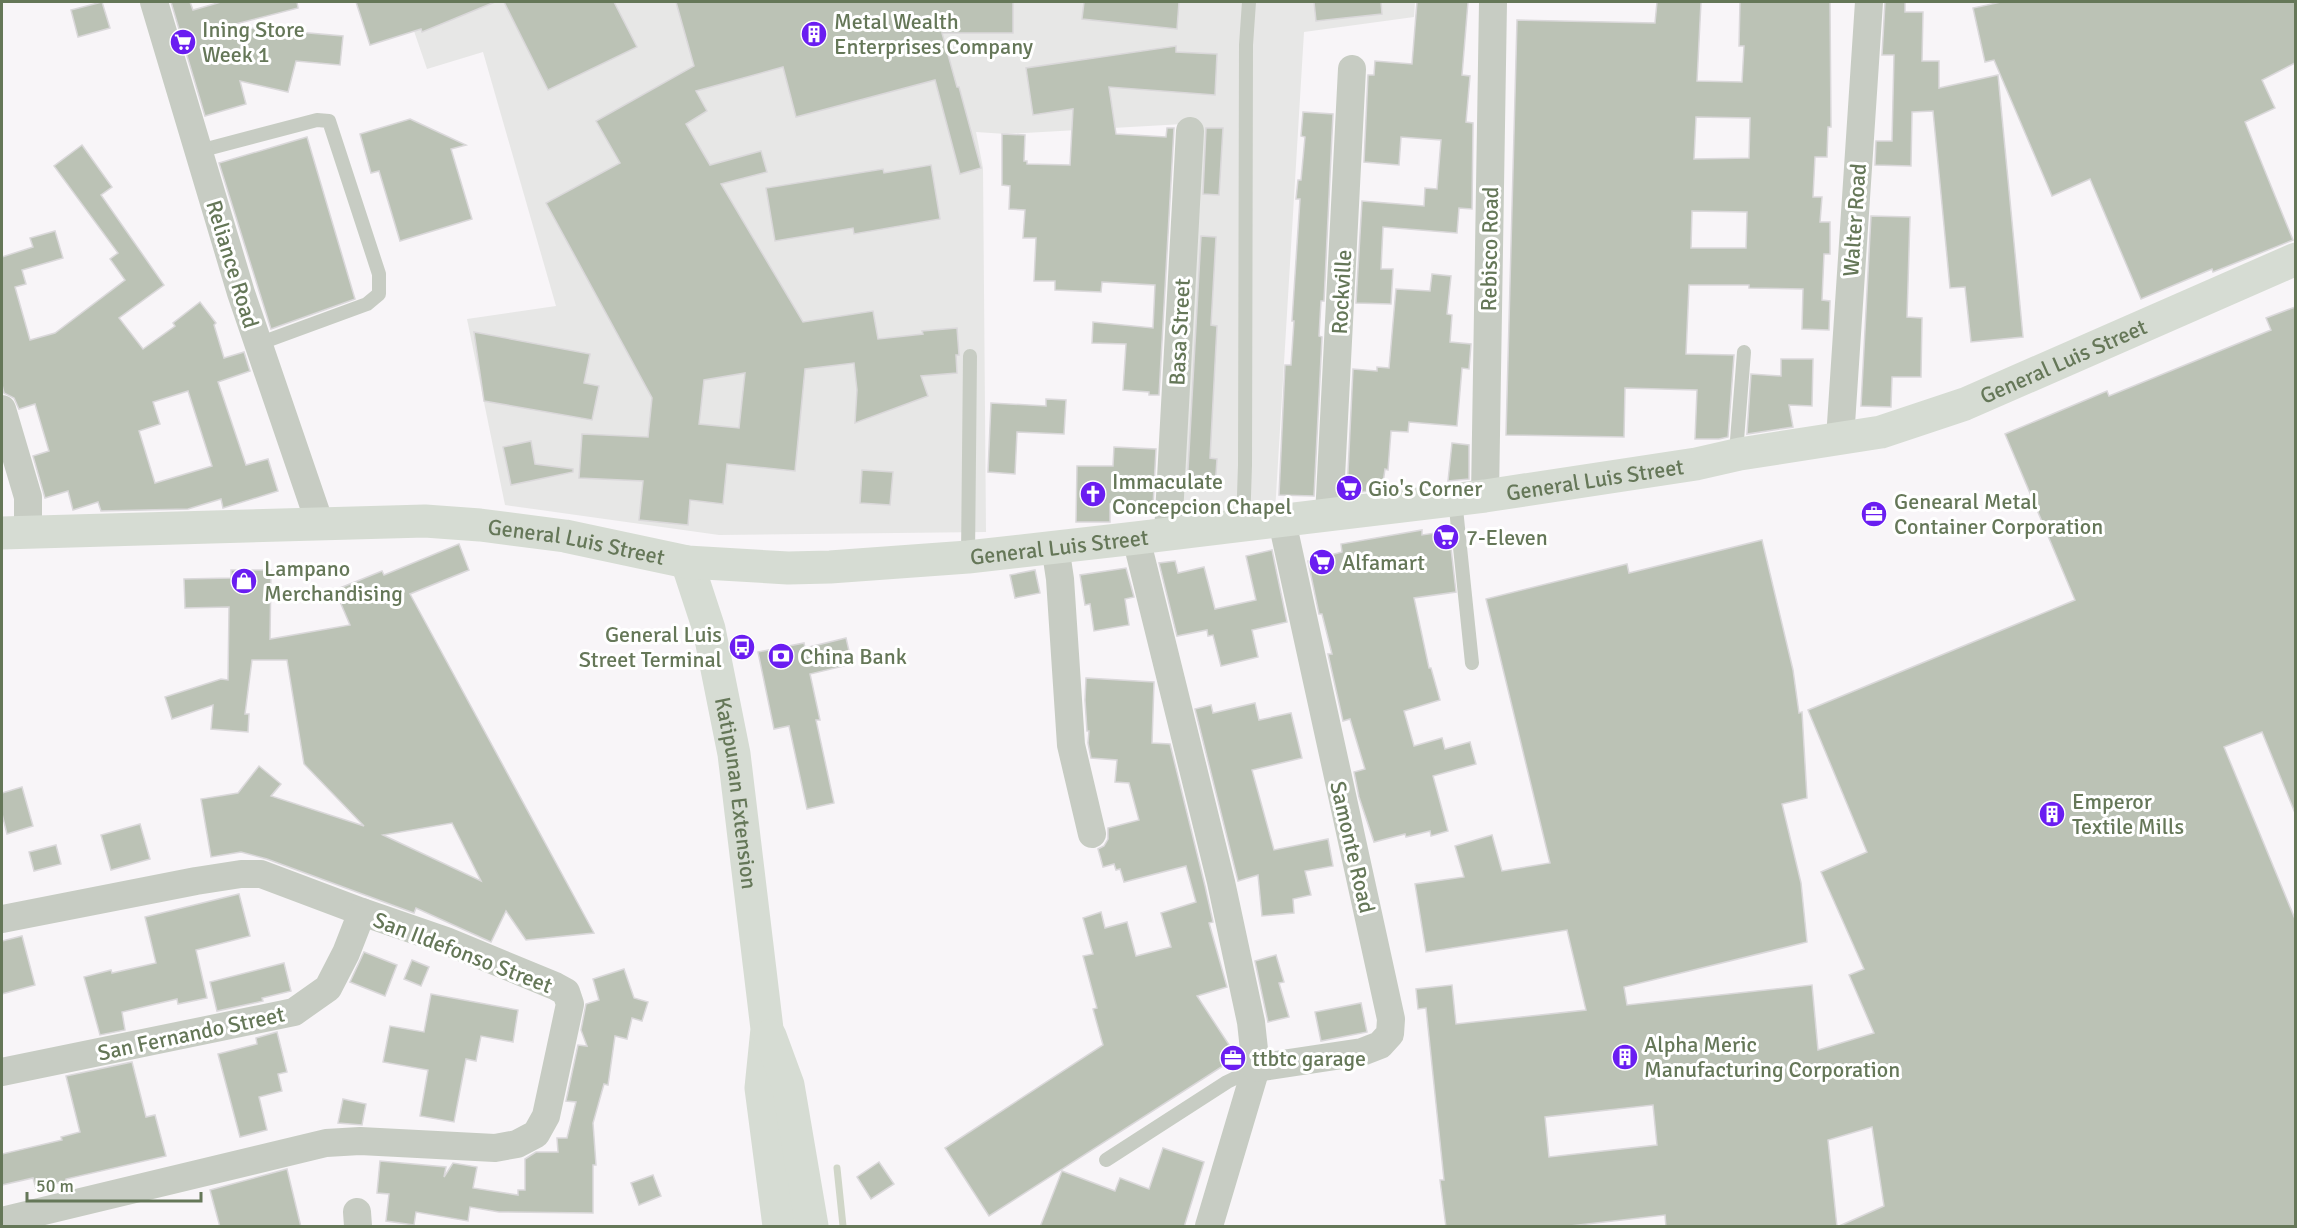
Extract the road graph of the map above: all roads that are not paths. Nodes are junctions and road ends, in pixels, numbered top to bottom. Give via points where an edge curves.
1 (154, 2) edge
2 (1249, 2) edge
3 (1492, 2) edge
4 (1869, 2) edge
5 (1352, 69) dead end
6 (1190, 131) dead end
7 (199, 151) junction
8 (2295, 259) edge
9 (258, 344) junction
10 (1744, 352) dead end
11 (970, 356) dead end
12 (2, 410) edge
13 (1840, 439) junction
14 (1740, 454) junction
15 (1470, 497) junction
16 (1329, 516) junction
17 (1282, 521) junction
18 (320, 524) junction
19 (1243, 526) junction
20 (15, 532) edge
21 (1168, 533) junction
22 (1136, 538) junction
23 (1055, 546) junction
24 (968, 556) junction
25 (687, 562) junction
26 (1472, 663) dead end
27 (1092, 834) dead end
28 (362, 912) junction
29 (2, 919) edge
30 (767, 1029) junction
31 (1256, 1068) junction
32 (2, 1072) edge
33 (1106, 1160) dead end
34 (2, 1221) edge
35 (779, 1227) edge
36 (812, 1227) edge
37 (1209, 1227) edge

1 - 7 street, Reliance Road
2 - 19 lane
3 - 15 street, Rebisco Road
4 - 13 street, Walter Road
5 - 16 street, Rockville
6 - 21 street, Basa Street
7 - 9 street, Reliance Road
7 - 9 lane via 317,120 328,121 379,274 379,294 368,304
8 - 13 main road, General Luis Street via 1965,404 1881,432
9 - 18 street, Reliance Road
10 - 14 lane via 1737,440
11 - 24 lane
12 - 20 street via 28,497
13 - 14 main road, General Luis Street
14 - 15 main road, General Luis Street
15 - 16 main road, General Luis Street
15 - 26 lane
16 - 17 main road, General Luis Street
17 - 19 main road, General Luis Street
17 - 31 street, Samonte Road via 1391,1019 1390,1034 1380,1045 1362,1052
18 - 20 main road, General Luis Street
18 - 25 main road, General Luis Street via 425,521 480,525 566,536
19 - 21 main road, General Luis Street
21 - 22 main road, General Luis Street
22 - 23 main road, General Luis Street
22 - 31 street via 1221,882 1251,1022
23 - 24 main road, General Luis Street
23 - 27 street via 1071,745
24 - 25 main road, General Luis Street via 788,568
25 - 30 main road, Katipunan Extension via 709,629 732,744
28 - 29 street, San Ildefonso Street via 261,874 241,874
28 - 32 street, San Fernando Street via 328,988 294,1012
28 - 34 street, San Ildefonso Street via 446,941 566,992 570,1004 546,1116 536,1134 517,1144 495,1148 360,1141 326,1143
30 - 35 main road, Katipunan Extension via 761,1088
30 - 36 main road, Katipunan Extension via 788,1085
31 - 33 lane via 1227,1082
31 - 37 street

